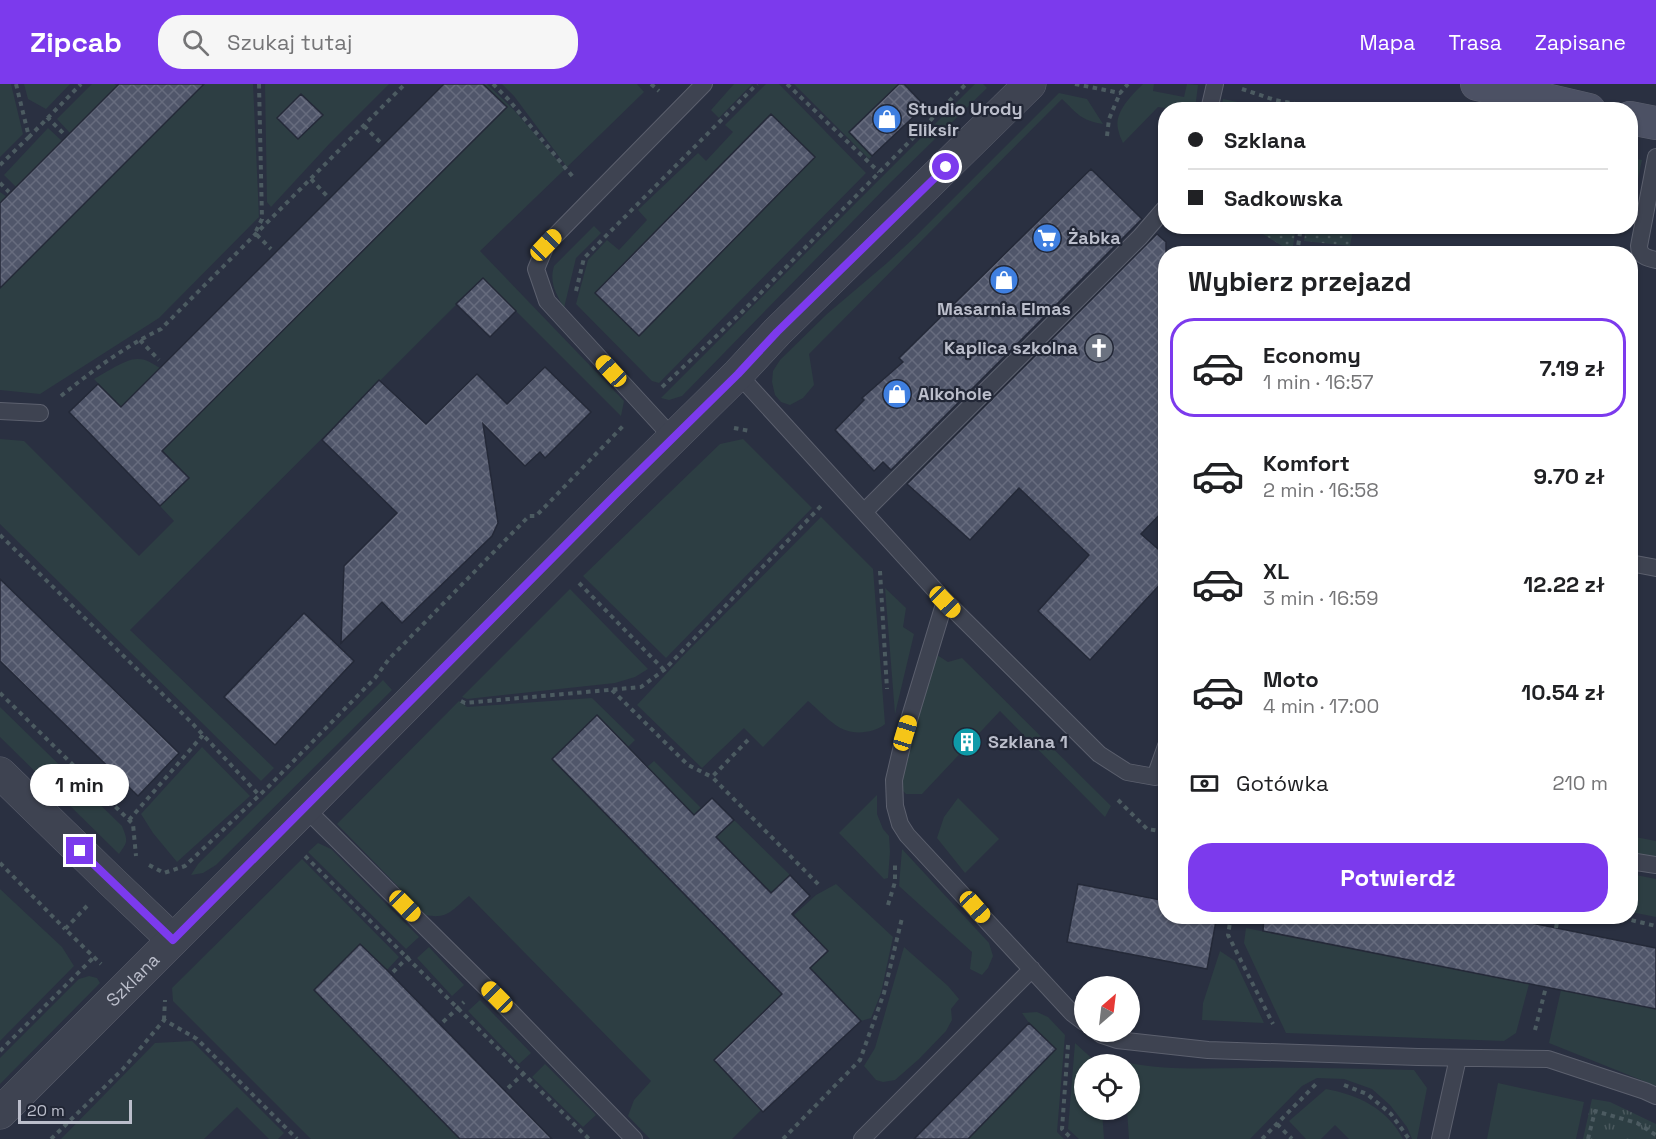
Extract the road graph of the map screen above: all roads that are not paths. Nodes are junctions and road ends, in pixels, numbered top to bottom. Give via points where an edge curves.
1 (704, 84) edge
2 (1030, 84) edge
3 (1215, 84) edge
4 (1540, 84) edge
5 (1481, 85) edge
6 (1211, 102) edge
7 (1554, 102) edge
8 (1638, 120) edge
9 (1656, 123) edge
10 (1656, 157) edge
11 (1158, 216) edge
12 (1656, 260) edge
13 (738, 374) junction
14 (0, 411) edge
15 (40, 413) road end
16 (673, 438) junction
17 (864, 512) junction
18 (1638, 565) edge
19 (1656, 568) edge
20 (945, 602) junction
21 (0, 773) edge
22 (1158, 778) edge
23 (315, 818) junction
24 (1638, 862) edge
25 (1656, 865) edge
26 (173, 940) junction
27 (1032, 969) junction
28 (1074, 1014) edge
29 (1135, 1042) edge
30 (1458, 1058) junction
31 (1656, 1096) edge
32 (0, 1113) edge
33 (634, 1139) edge
34 (862, 1139) edge
35 (1440, 1139) edge

1 - 16 lane via 546,245 536,269 547,301
2 - 13 street, Szklana
3 - 6 lane
4 - 5 street
5 - 7 street
8 - 9 street
10 - 12 lane via 1639,251
11 - 17 lane
13 - 16 street, Szklana
13 - 17 lane
14 - 15 lane
16 - 23 street, Szklana via 607,503
17 - 20 lane
18 - 19 lane
20 - 22 lane via 1099,754 1127,772
20 - 27 lane via 905,733 894,780 895,806 907,835
21 - 26 street
23 - 26 street, Szklana
23 - 33 lane
24 - 25 lane
26 - 32 street, Szklana
27 - 28 lane
27 - 34 lane
29 - 30 lane via 1208,1050
30 - 31 lane via 1548,1059
30 - 35 lane

